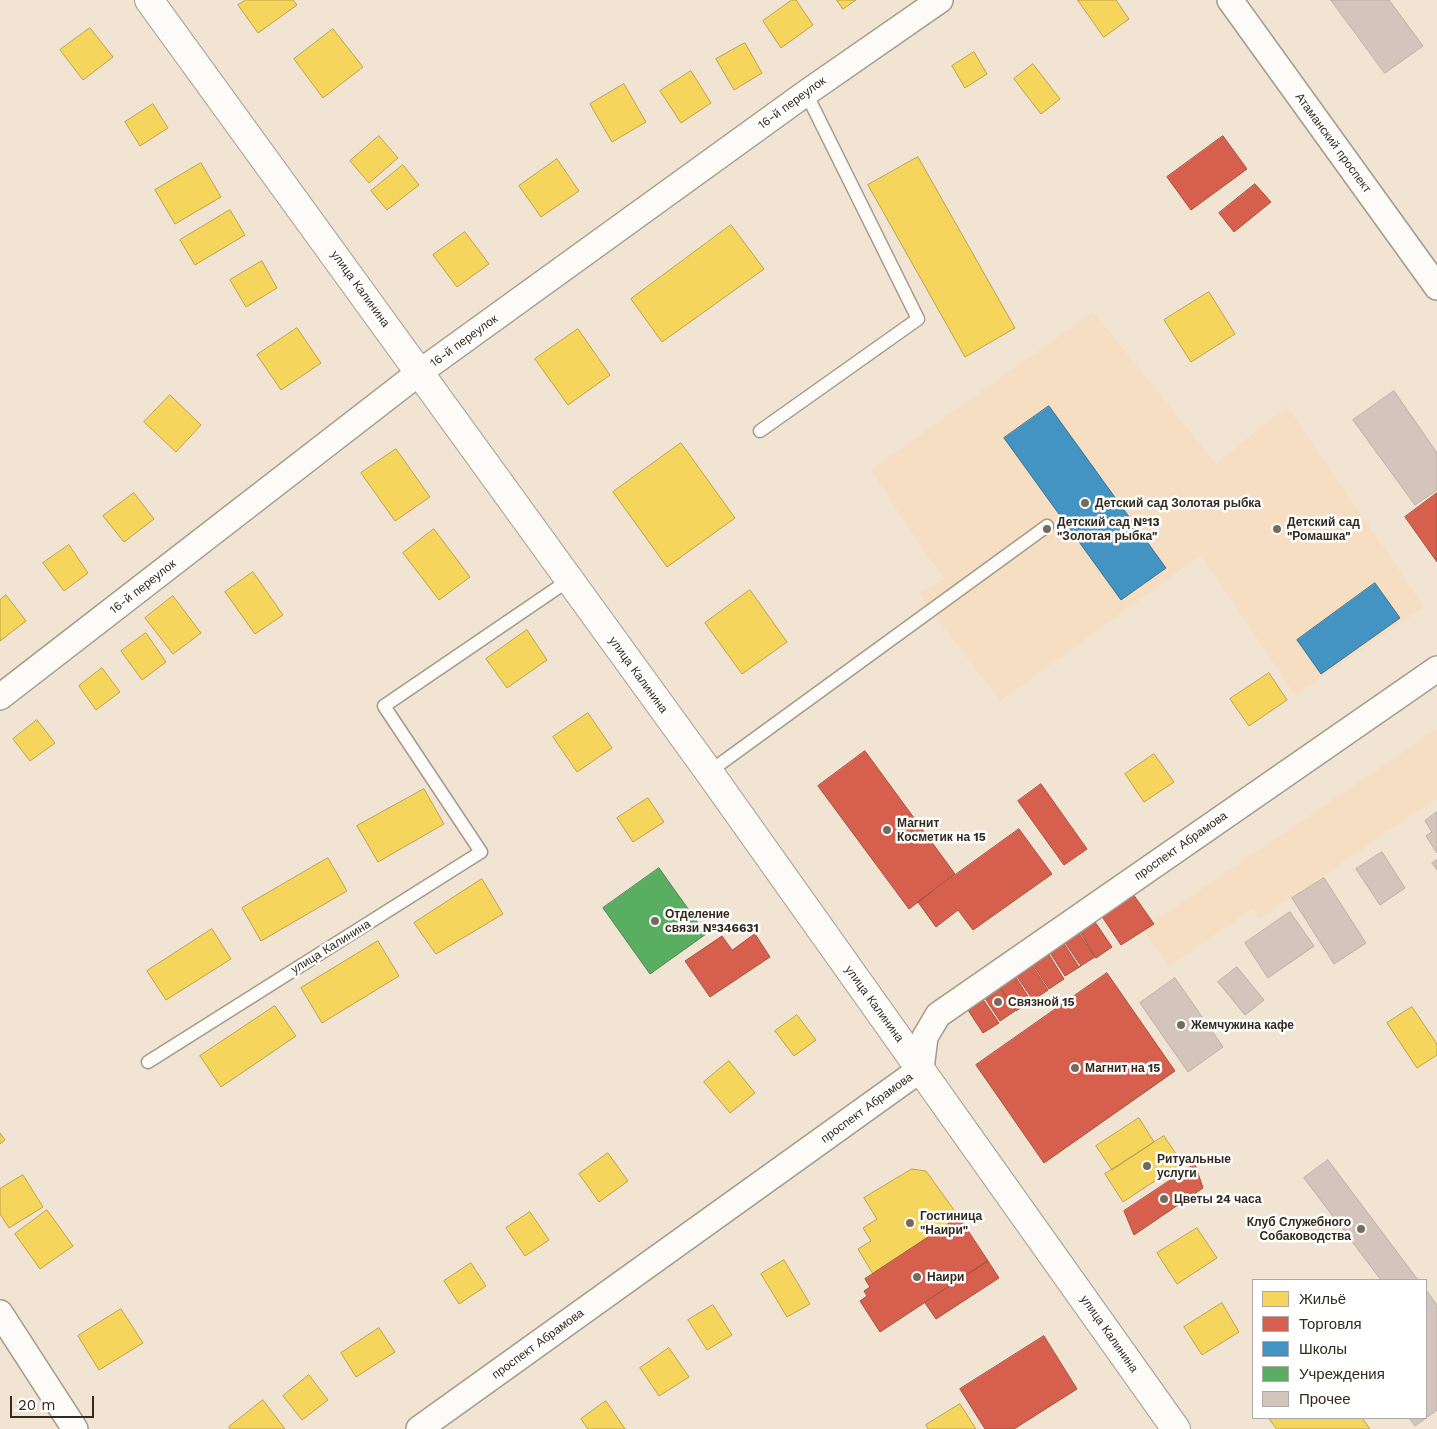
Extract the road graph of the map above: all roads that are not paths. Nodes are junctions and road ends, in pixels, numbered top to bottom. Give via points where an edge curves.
1 (149, 0) edge
2 (940, 0) edge
3 (1230, 0) edge
4 (806, 93) junction
5 (1437, 286) edge
6 (420, 372) junction
7 (760, 431) dead end
8 (1047, 526) dead end
9 (569, 580) junction
10 (1437, 669) edge
11 (0, 697) edge
12 (709, 772) junction
13 (148, 1062) dead end
14 (921, 1069) junction
15 (0, 1313) edge
16 (76, 1429) edge
17 (420, 1429) edge
18 (1176, 1429) edge

1 - 6 main road, улица Калинина
2 - 4 street, 16-й переулок
3 - 5 street, Атаманский проспект
4 - 6 street, 16-й переулок
4 - 7 lane via 918,319
6 - 9 main road, улица Калинина
6 - 11 street, 16-й переулок
8 - 12 lane
9 - 12 main road, улица Калинина
9 - 13 lane, улица Калинина via 384,706 481,852
10 - 14 street, проспект Абрамова via 938,1015 925,1037
12 - 14 main road, улица Калинина
14 - 17 street, проспект Абрамова
14 - 18 main road, улица Калинина
15 - 16 street

